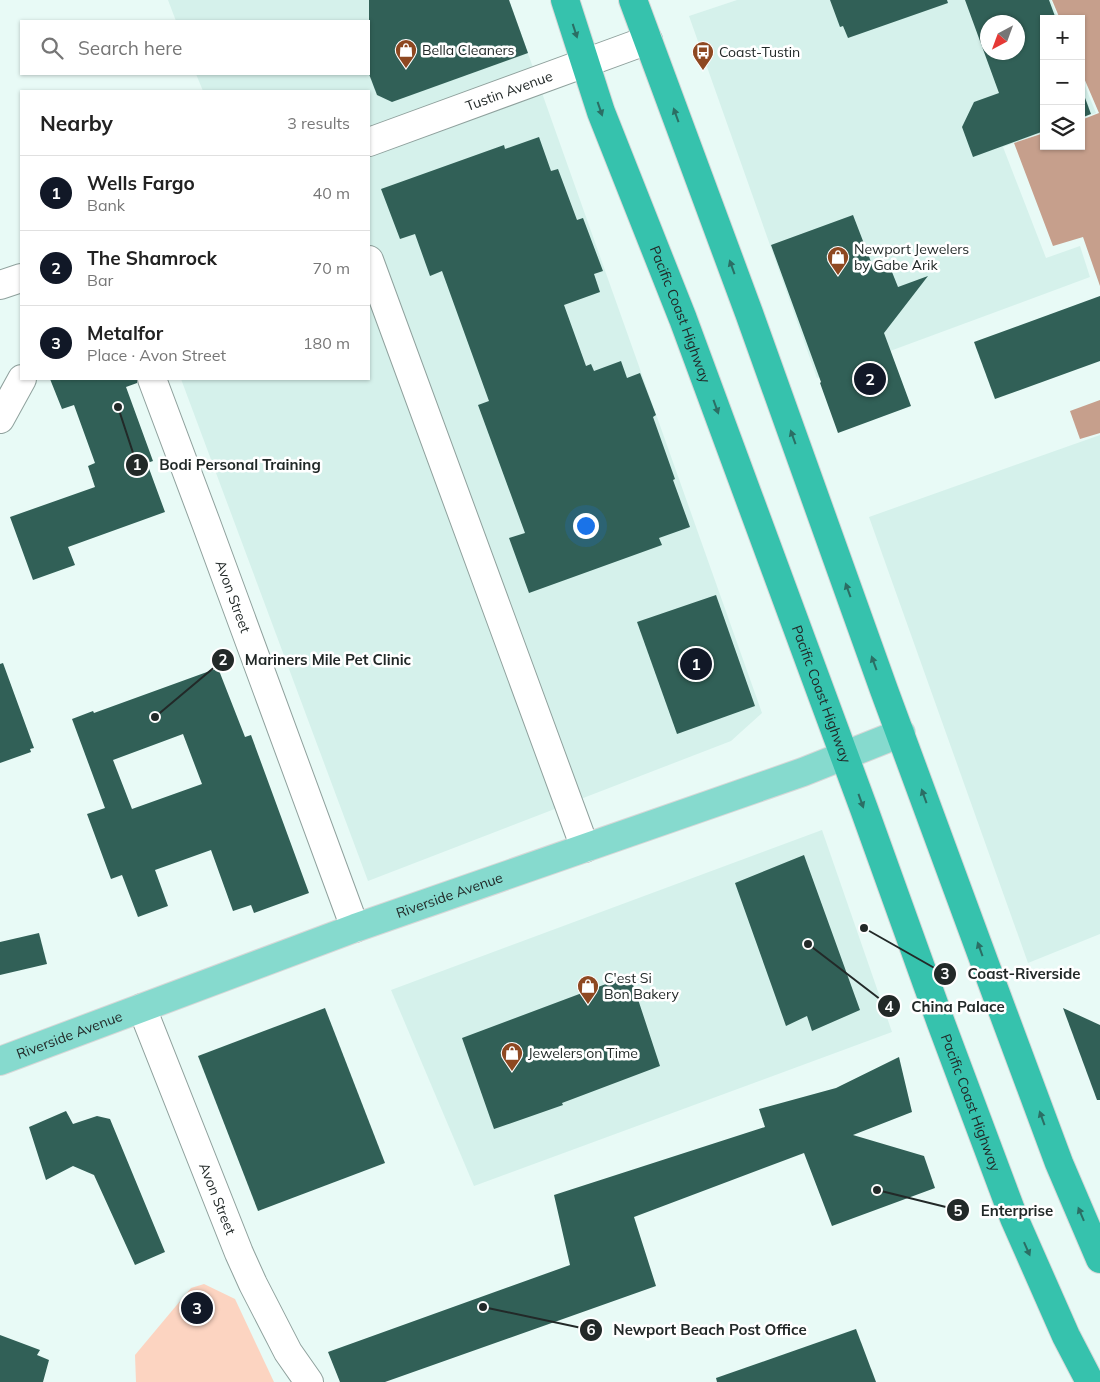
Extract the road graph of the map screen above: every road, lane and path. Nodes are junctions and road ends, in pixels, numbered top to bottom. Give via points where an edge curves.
1 (565, 0) edge
2 (633, 0) edge
3 (648, 40) junction
4 (586, 62) junction
5 (370, 142) edge
6 (370, 263) edge
7 (20, 278) edge
8 (0, 285) edge
9 (21, 380) edge
10 (152, 380) edge
11 (0, 419) edge
12 (901, 733) junction
13 (844, 756) junction
14 (585, 848) junction
15 (356, 928) junction
16 (142, 1008) junction
17 (0, 1061) edge
18 (1100, 1259) edge
19 (310, 1382) edge
20 (1090, 1382) edge

1 -> 4 highway, Pacific Coast Highway
2 - 3 highway
3 - 4 street, Tustin Avenue
12 -> 3 highway
4 - 5 street, Tustin Avenue
4 -> 13 highway, Pacific Coast Highway via 601,112 683,319
6 - 14 street
7 - 8 street
9 - 11 street
10 - 15 street, Avon Street
12 - 13 main road, Riverside Avenue
18 -> 12 highway via 1059,1163
13 - 14 main road, Riverside Avenue
13 -> 20 highway, Pacific Coast Highway via 1014,1218
14 - 15 main road, Riverside Avenue
15 - 16 main road, Riverside Avenue
16 - 17 main road, Riverside Avenue
16 - 19 street, Avon Street via 239,1253 288,1352

